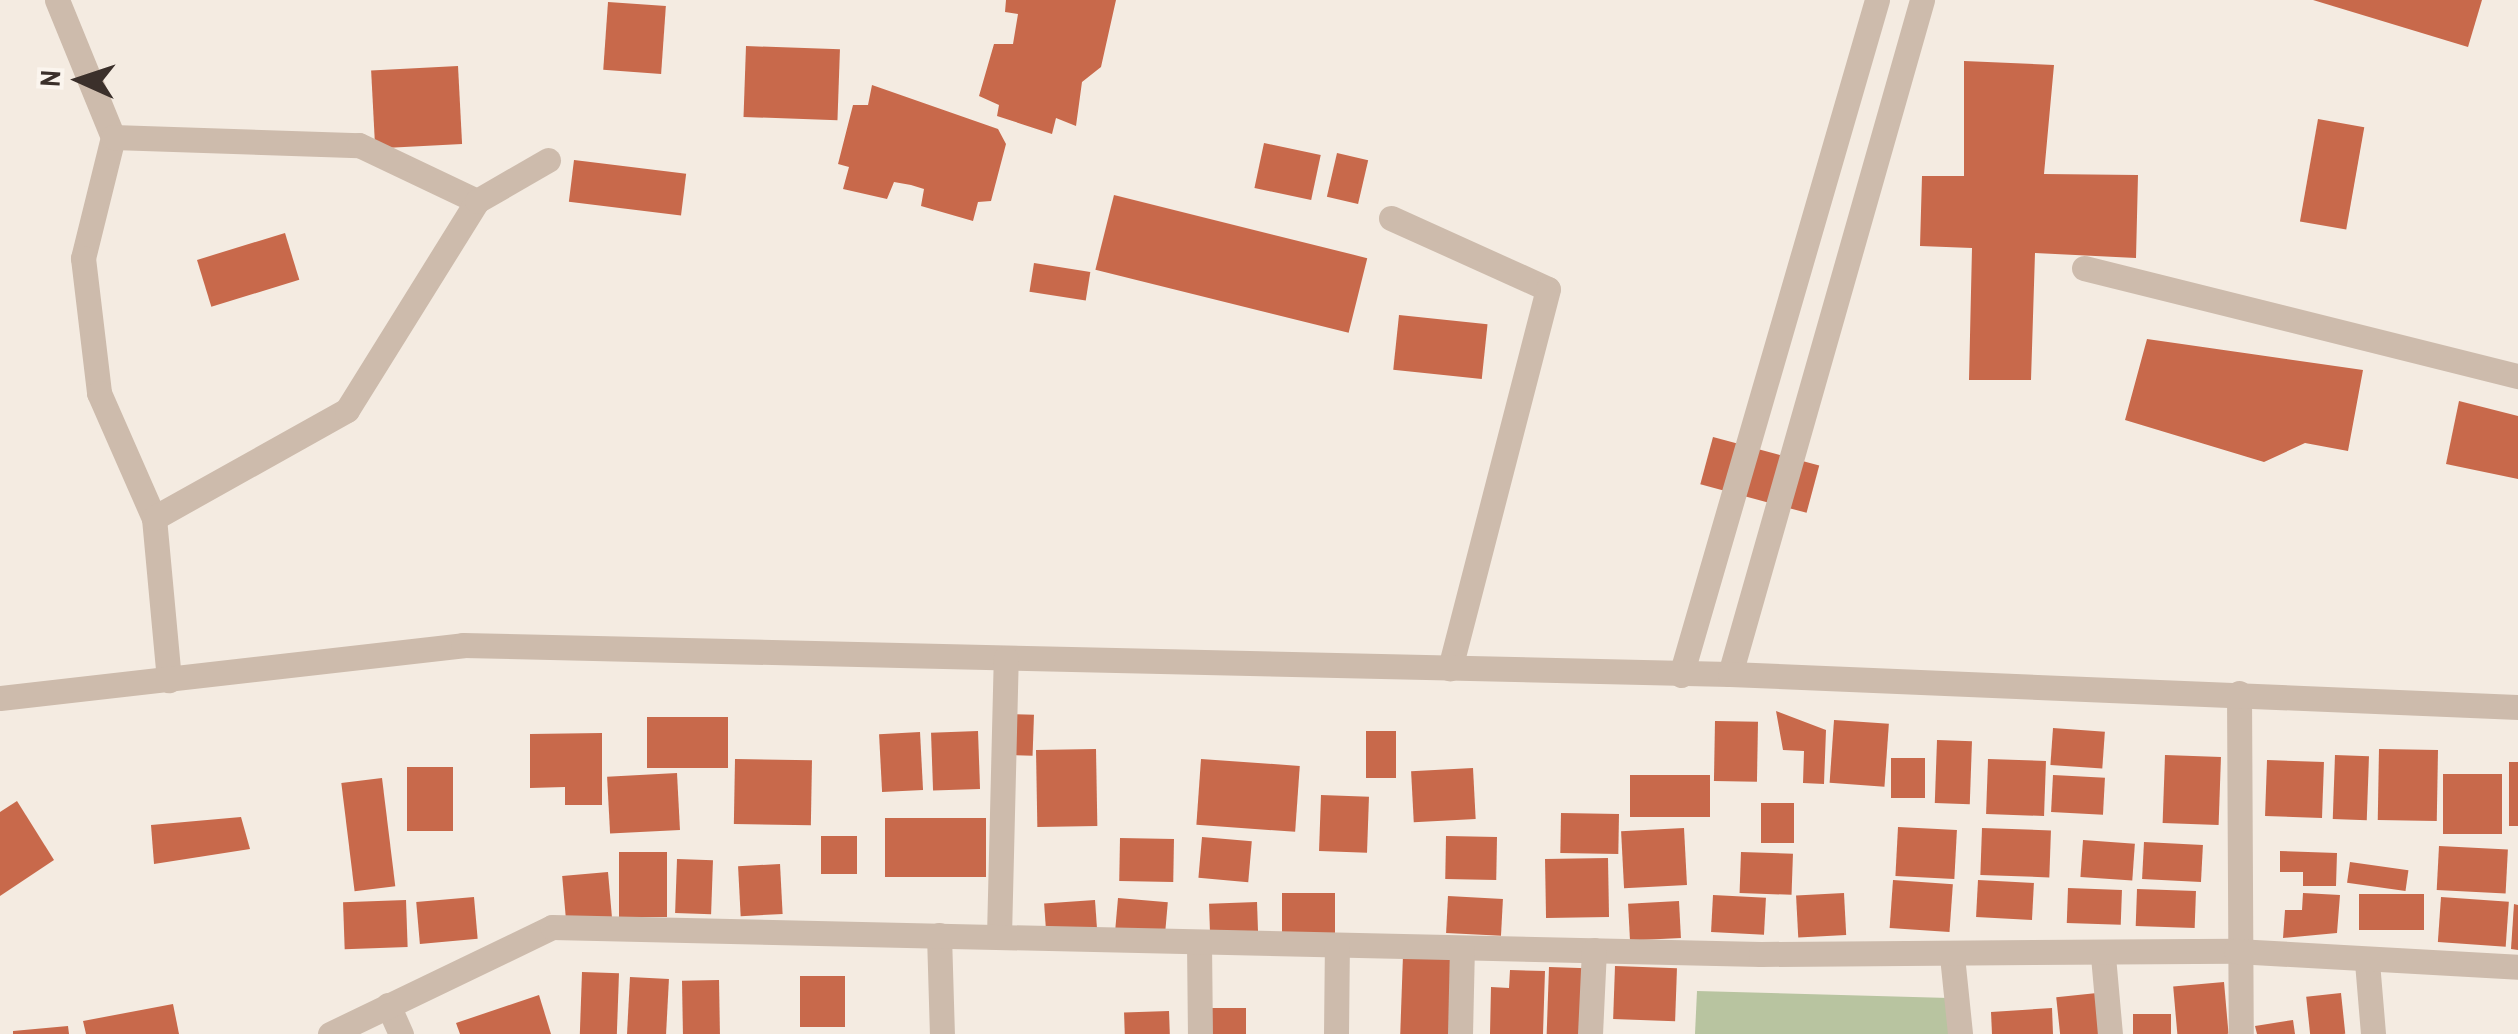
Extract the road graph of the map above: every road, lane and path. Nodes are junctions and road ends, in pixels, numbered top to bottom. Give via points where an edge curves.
1 (57, 0) edge
2 (1877, 0) edge
3 (1922, 0) edge
4 (112, 137) junction
5 (548, 160) dead end
6 (477, 202) junction
7 (1391, 218) dead end
8 (2084, 268) dead end
9 (2518, 376) edge
10 (154, 518) junction
11 (1006, 658) junction
12 (1450, 669) junction
13 (1730, 674) junction
14 (1681, 675) junction
15 (169, 680) junction
16 (2240, 694) junction
17 (0, 698) edge
18 (2518, 706) edge
19 (939, 934) junction
20 (999, 936) junction
21 (1199, 942) junction
22 (1337, 946) junction
23 (1462, 948) junction
24 (1594, 950) junction
25 (2236, 951) junction
26 (1952, 956) junction
27 (2102, 956) junction
28 (2367, 962) junction
29 (2518, 967) edge
30 (388, 1005) junction
31 (330, 1034) edge
32 (401, 1034) edge
33 (942, 1034) edge
34 (1200, 1034) edge
35 (1336, 1034) edge
36 (1460, 1034) edge
37 (1590, 1034) edge
38 (1960, 1034) edge
39 (2110, 1034) edge
40 (2241, 1034) edge
41 (2373, 1034) edge

1 - 4 street
2 - 14 street
3 - 13 street
4 - 6 street via 359,145
4 - 10 street via 83,258 99,394
5 - 6 street
6 - 10 street via 347,410
7 - 12 street via 1548,289
8 - 9 street
10 - 15 street
11 - 12 street
11 - 15 street via 462,645
11 - 20 street
12 - 14 street
13 - 14 street
13 - 16 street
15 - 17 street
16 - 18 street
16 - 25 street
19 - 20 street
19 - 30 street via 552,926
19 - 33 street
20 - 21 street
21 - 22 street
21 - 34 street
22 - 23 street
22 - 35 street
23 - 24 street
23 - 36 street
24 - 26 street
24 - 37 street
25 - 27 street
25 - 28 street
25 - 40 street
26 - 27 street
26 - 38 street
27 - 39 street
28 - 29 street
28 - 41 street
30 - 31 street
30 - 32 street

